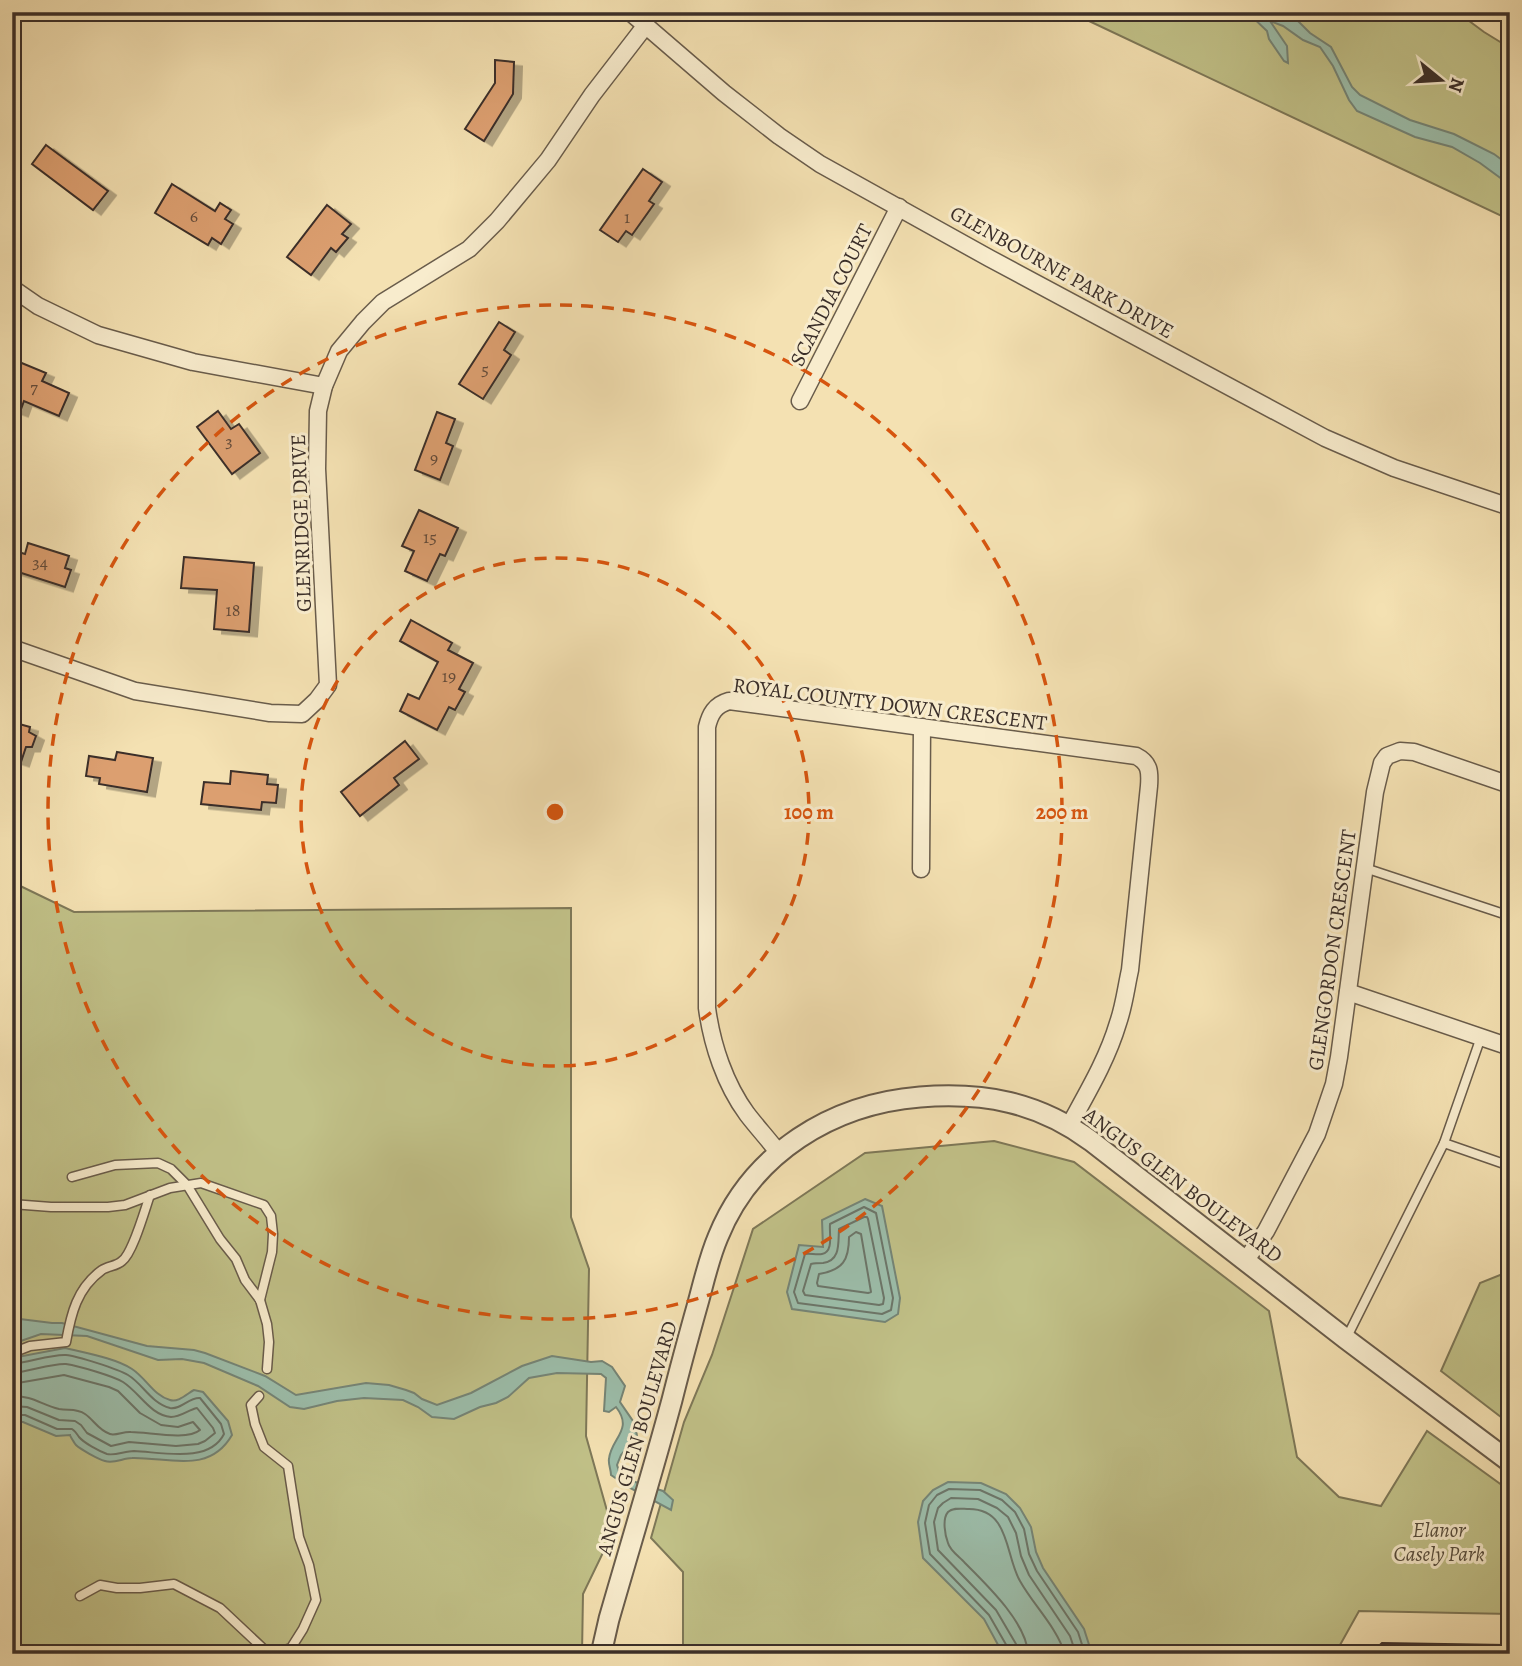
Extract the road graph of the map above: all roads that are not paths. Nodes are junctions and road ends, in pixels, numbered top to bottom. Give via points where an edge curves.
1 (630, 12) edge
2 (646, 25) junction
3 (899, 207) junction
4 (12, 288) edge
5 (324, 386) junction
6 (800, 401) dead end
7 (1510, 507) edge
8 (12, 648) edge
9 (922, 727) junction
10 (1510, 785) edge
11 (1365, 868) junction
12 (922, 869) dead end
13 (1510, 916) edge
14 (1348, 992) junction
15 (1481, 1037) junction
16 (1510, 1047) edge
17 (1069, 1126) junction
18 (1444, 1143) junction
19 (778, 1152) junction
20 (1510, 1166) edge
21 (72, 1177) dead end
22 (187, 1185) junction
23 (150, 1195) junction
24 (12, 1204) edge
25 (1246, 1260) junction
26 (260, 1300) junction
27 (1346, 1339) junction
28 (12, 1353) edge
29 (267, 1369) dead end
30 (259, 1396) dead end
31 (1510, 1462) edge
32 (80, 1596) dead end
33 (270, 1654) edge
34 (601, 1654) edge

1 - 2 street, GLENBOURNE PARK DRIVE
2 - 3 street, GLENBOURNE PARK DRIVE via 779,136
2 - 5 street, GLENRIDGE DRIVE via 512,204 469,248 383,302 339,351
3 - 6 street, SCANDIA COURT
3 - 7 street, GLENBOURNE PARK DRIVE via 1325,438 1394,468
4 - 5 street via 38,306 98,334 193,362
5 - 8 street, GLENRIDGE DRIVE via 318,411 317,470 328,685 302,714 135,691
9 - 12 street
9 - 17 street, ROYAL COUNTY DOWN CRESCENT via 1136,756 1150,771 1125,998 1105,1059
9 - 19 street, ROYAL COUNTY DOWN CRESCENT via 729,701 714,709 709,718 707,1009 711,1033 735,1095
10 - 11 street, GLENGORDON CRESCENT via 1414,752 1387,756 1375,792
11 - 13 lane
11 - 14 street, GLENGORDON CRESCENT
14 - 15 street
14 - 25 street, GLENGORDON CRESCENT via 1325,1113 1266,1231
15 - 16 street
15 - 18 lane
17 - 19 street, ANGUS GLEN BOULEVARD via 997,1099 907,1098 836,1116
17 - 25 street, ANGUS GLEN BOULEVARD
18 - 20 lane
18 - 27 lane
19 - 34 street, ANGUS GLEN BOULEVARD via 738,1199 707,1267
21 - 22 lane via 115,1165 158,1163
22 - 23 lane
22 - 26 lane
22 - 26 lane via 201,1183 264,1205 271,1216 272,1252
23 - 24 lane via 108,1207
23 - 28 lane via 123,1261 104,1269 80,1292 66,1342
25 - 27 street, ANGUS GLEN BOULEVARD
26 - 29 lane via 269,1342
27 - 31 street, ANGUS GLEN BOULEVARD
30 - 33 lane via 251,1405 255,1424 264,1447 288,1466 299,1537 316,1600 290,1648
32 - 33 lane via 100,1585 140,1588 174,1584 220,1608

